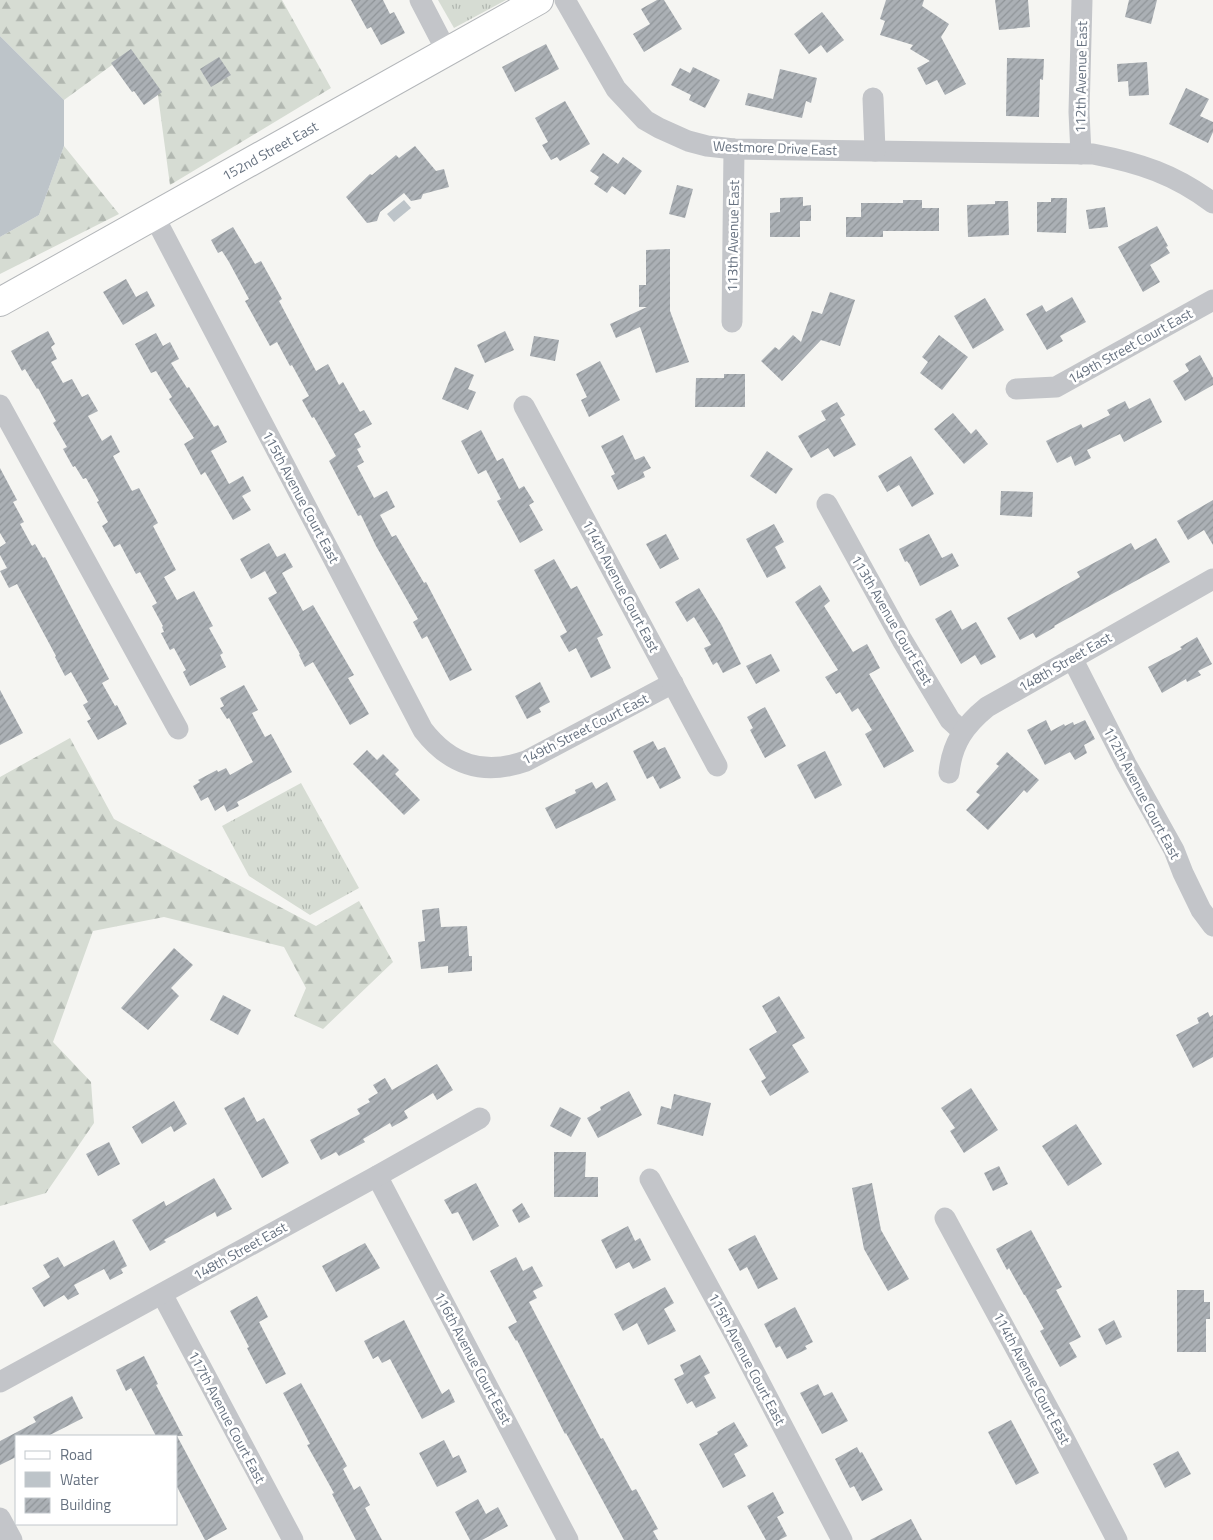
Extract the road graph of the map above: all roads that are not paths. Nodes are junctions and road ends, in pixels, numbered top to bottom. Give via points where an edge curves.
1 (420, 0) edge
2 (540, 0) edge
3 (565, 0) edge
4 (1082, 0) edge
5 (447, 52) junction
6 (874, 98) dead end
7 (734, 149) junction
8 (875, 151) junction
9 (1081, 154) junction
10 (1212, 200) edge
11 (154, 216) junction
12 (1213, 300) edge
13 (0, 302) edge
14 (732, 322) dead end
15 (1016, 389) dead end
16 (0, 405) edge
17 (524, 406) dead end
18 (827, 504) dead end
19 (1213, 579) edge
20 (1072, 658) junction
21 (673, 683) junction
22 (178, 729) dead end
23 (962, 731) junction
24 (464, 763) joint
25 (717, 766) dead end
26 (948, 773) dead end
27 (1213, 926) edge
28 (480, 1118) dead end
29 (377, 1176) junction
30 (650, 1179) dead end
31 (945, 1218) dead end
32 (162, 1294) junction
33 (0, 1382) edge
34 (0, 1518) edge
35 (12, 1540) edge
36 (293, 1540) edge
37 (568, 1540) edge
38 (842, 1540) edge
39 (1117, 1540) edge

1 - 5 street
2 - 5 main road, 152nd Street East
3 - 7 street, Westmore Drive East via 616,89 645,120 688,141
4 - 9 street, 112th Avenue East
5 - 11 main road, 152nd Street East
6 - 8 street
7 - 8 street, Westmore Drive East
7 - 14 street, 113th Avenue East
8 - 9 street, Westmore Drive East
9 - 10 street, Westmore Drive East via 1116,158 1144,166
11 - 13 main road, 152nd Street East
11 - 24 street, 115th Avenue Court East via 423,730 442,750
12 - 15 street, 149th Street Court East via 1056,387
16 - 22 street
17 - 21 street, 114th Avenue Court East
18 - 23 street, 113th Avenue Court East via 902,640 950,720
19 - 20 street, 148th Street East
20 - 23 street, 148th Street East via 987,707
20 - 27 street, 112th Avenue Court East via 1174,850 1201,910
21 - 24 street, 149th Street Court East via 526,761 500,768
21 - 25 street, 114th Avenue Court East
23 - 26 street, 148th Street East
28 - 29 street, 148th Street East
29 - 32 street, 148th Street East
29 - 37 street, 116th Avenue Court East
30 - 38 street, 115th Avenue Court East
31 - 39 street, 114th Avenue Court East
32 - 33 street, 148th Street East
32 - 36 street, 117th Avenue Court East
34 - 35 street

